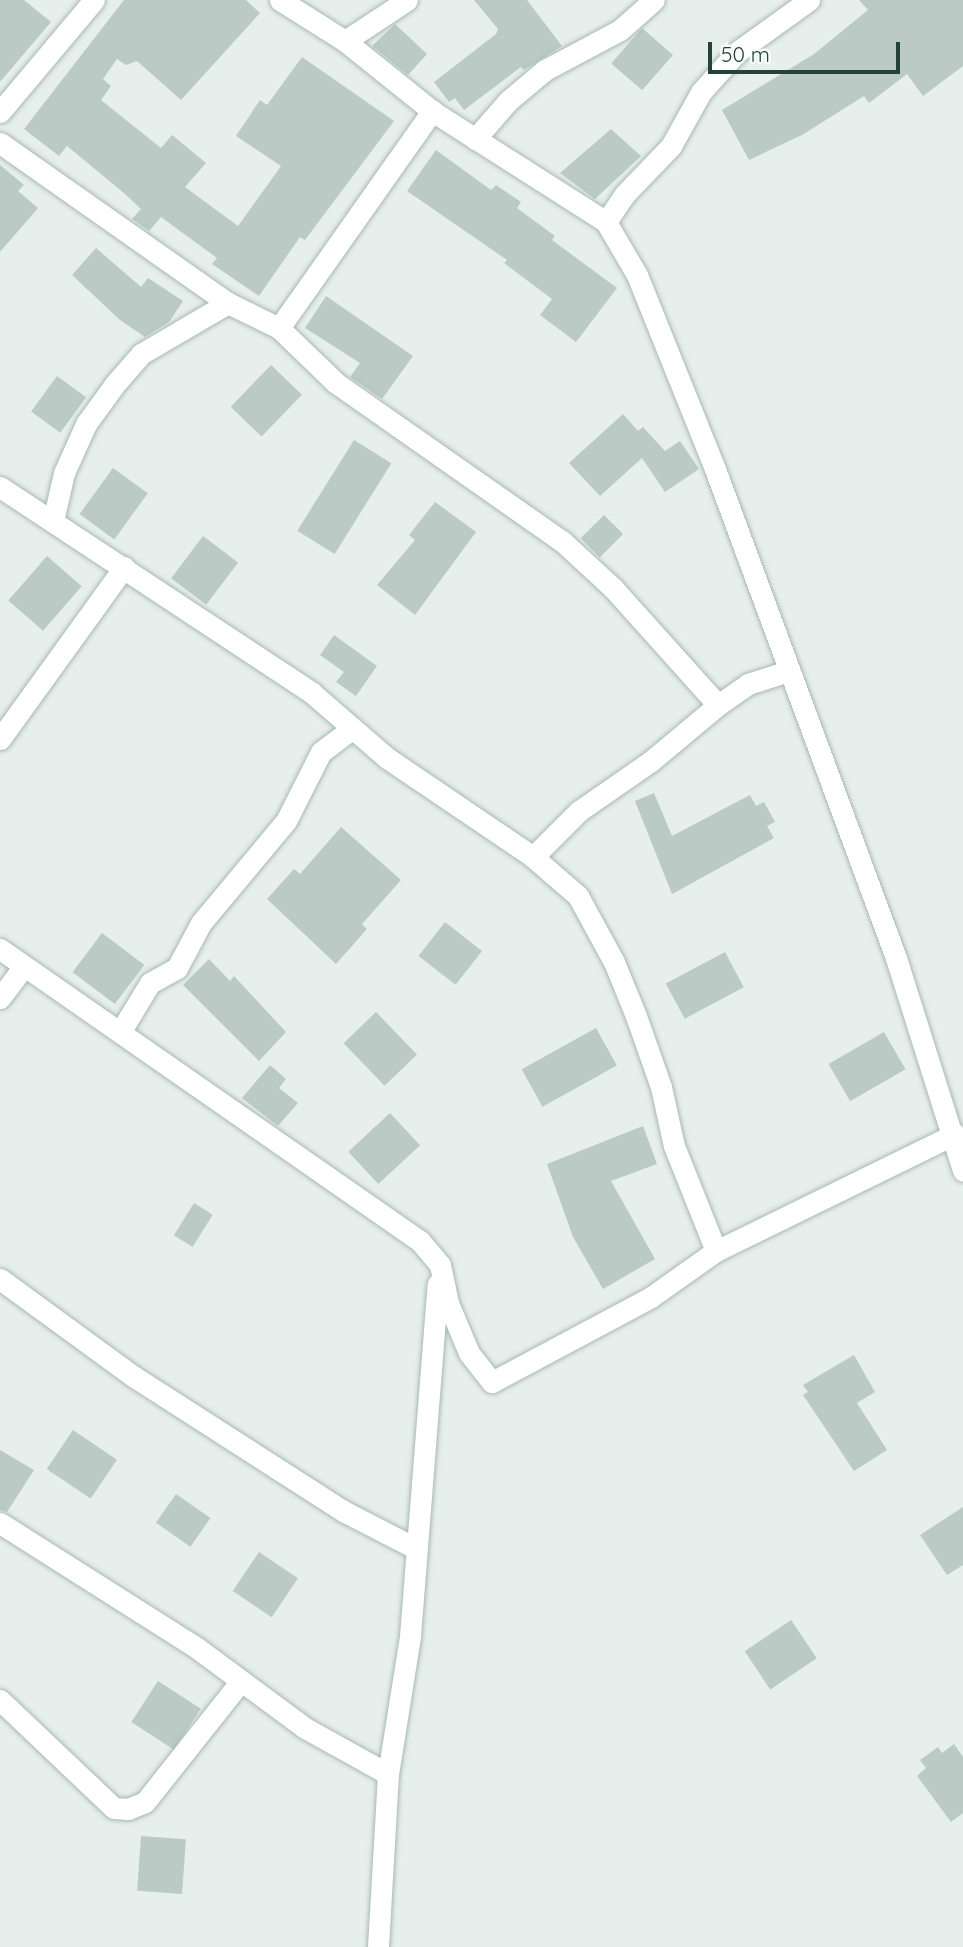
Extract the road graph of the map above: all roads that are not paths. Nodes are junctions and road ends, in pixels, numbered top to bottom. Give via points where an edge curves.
1 (94, 0) edge
2 (280, 0) edge
3 (407, 0) edge
4 (654, 0) edge
5 (809, 0) edge
6 (345, 41) junction
7 (432, 111) junction
8 (0, 112) edge
9 (475, 139) junction
10 (0, 143) edge
11 (606, 222) junction
12 (228, 303) junction
13 (279, 328) junction
14 (0, 486) edge
15 (53, 521) junction
16 (124, 567) junction
17 (786, 672) junction
18 (718, 705) junction
19 (351, 729) junction
20 (0, 739) edge
21 (533, 857) junction
22 (0, 949) edge
23 (23, 968) junction
24 (0, 998) edge
25 (122, 1029) junction
26 (955, 1134) junction
27 (963, 1171) edge
28 (716, 1251) junction
29 (440, 1265) junction
30 (0, 1279) edge
31 (0, 1523) edge
32 (415, 1548) junction
33 (242, 1681) junction
34 (0, 1700) edge
35 (388, 1774) junction
36 (378, 1947) edge

1 - 8 street
2 - 6 street
3 - 6 street
4 - 9 street via 620,30 545,70 508,101
5 - 11 street via 737,52 701,92 671,146 624,195
6 - 7 street
7 - 9 street
7 - 13 street
9 - 11 street
10 - 12 street
11 - 17 street via 637,275 705,445
12 - 13 street
12 - 15 street via 141,354 115,384 81,436 64,473
13 - 18 street via 337,383 562,541 613,588
14 - 15 street
15 - 16 street
16 - 19 street via 312,693
16 - 20 street
17 - 18 street via 748,684
17 - 26 street via 896,958
18 - 21 street via 652,761 579,811
19 - 21 street
19 - 25 street via 321,752 286,821 208,912 177,968 150,983
21 - 28 street via 578,896 614,962 661,1087 674,1146
22 - 23 street
23 - 24 street
23 - 25 street
25 - 29 street via 262,1134 353,1191 420,1241
26 - 27 street
26 - 28 street
28 - 29 street via 651,1297 492,1382 469,1353 448,1303
29 - 32 street
30 - 32 street via 133,1376 345,1512
31 - 33 street
32 - 35 street via 410,1636
33 - 34 street via 145,1802 128,1809 114,1808
33 - 35 street via 305,1728
35 - 36 street

